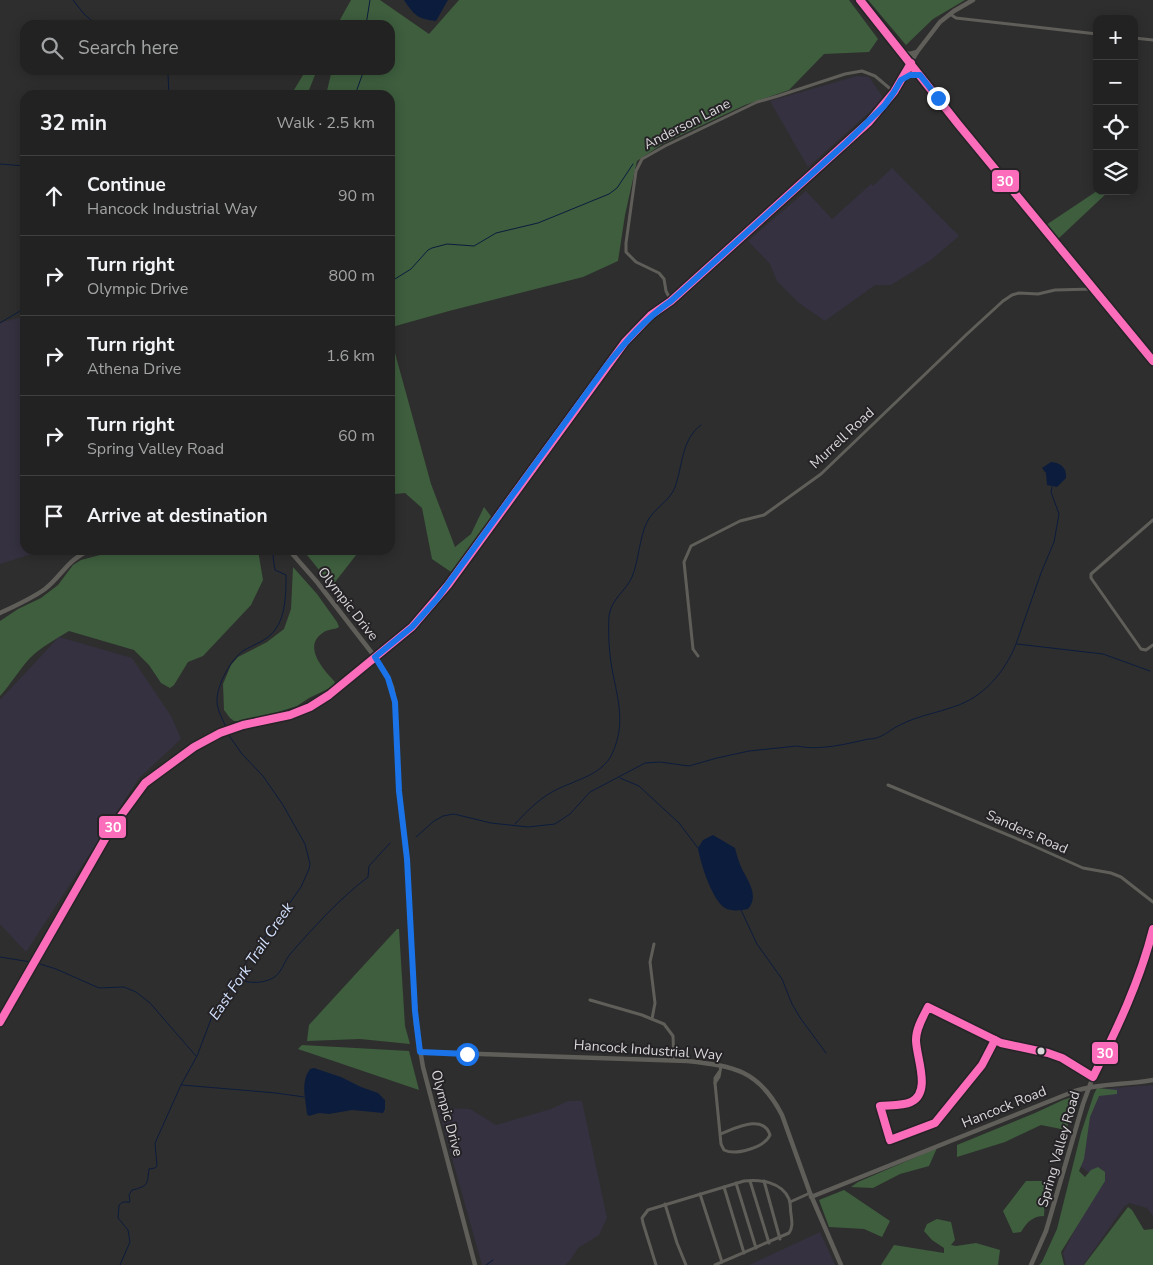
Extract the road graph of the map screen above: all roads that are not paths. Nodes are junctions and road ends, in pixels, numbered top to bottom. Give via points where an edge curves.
1 (860, 0) edge
2 (973, 0) edge
3 (950, 14) junction
4 (1093, 34) edge
5 (1138, 38) edge
6 (1153, 40) edge
7 (901, 51) junction
8 (917, 52) junction
9 (911, 63) junction
10 (920, 75) junction
11 (901, 80) junction
12 (894, 92) junction
13 (1094, 289) junction
14 (671, 301) junction
15 (1153, 361) edge
16 (1153, 520) edge
17 (81, 555) edge
18 (293, 555) edge
19 (0, 613) edge
20 (1153, 645) edge
21 (698, 656) dead end
22 (375, 657) junction
23 (888, 785) dead end
24 (1153, 902) edge
25 (1153, 929) edge
26 (654, 944) dead end
27 (590, 1000) dead end
28 (652, 1020) junction
29 (0, 1022) edge
30 (420, 1052) junction
31 (674, 1061) junction
32 (721, 1065) junction
33 (1094, 1074) junction
34 (1153, 1080) edge
35 (1102, 1084) junction
36 (1089, 1087) junction
37 (720, 1134) junction
38 (750, 1181) junction
39 (764, 1181) junction
40 (736, 1183) junction
41 (724, 1187) junction
42 (700, 1194) junction
43 (811, 1195) junction
44 (790, 1202) junction
45 (665, 1204) junction
46 (780, 1238) junction
47 (769, 1243) junction
48 (756, 1248) junction
49 (744, 1253) junction
50 (722, 1262) junction
51 (475, 1265) edge
52 (656, 1265) edge
53 (686, 1265) edge
54 (716, 1265) edge
55 (842, 1265) edge
56 (1031, 1265) edge

1 - 7 street
2 - 3 street
3 - 4 street via 956,18
3 - 8 street
5 - 6 street
7 - 8 street
7 - 9 street
8 - 9 street
9 - 10 street
9 - 11 street
10 - 11 street via 910,75
10 - 13 street
11 - 12 street
12 - 14 street via 846,143
12 - 14 street, Anderson Lane via 876,76 862,70 845,74 757,102 642,159 636,171 626,252 636,262 659,273
13 - 15 street
13 - 21 street, Murrell Road via 1012,295 966,334 821,474 764,515 740,521 691,546 684,562 693,649
14 - 22 street via 651,315 625,342 437,599 412,627
16 - 20 street via 1091,574 1141,649 1146,650
17 - 19 street via 45,589
18 - 22 street, Olympic Drive
22 - 29 street via 310,707 220,733 194,747 144,783 110,832
22 - 30 street, Olympic Drive via 388,678 395,702
23 - 24 street, Sanders Road via 1083,868 1121,877
25 - 33 street, Spring Valley Road via 1145,961 1124,1014
26 - 28 street via 650,962 655,1003
27 - 28 street
28 - 31 street via 664,1024 673,1036
30 - 31 street, Hancock Industrial Way
30 - 51 street, Olympic Drive
31 - 32 street, Hancock Industrial Way
32 - 37 street via 715,1078
32 - 43 street, Hancock Industrial Way via 750,1076 775,1102
33 - 35 street via 1096,1082
33 - 36 street, Spring Valley Road
34 - 35 street, Hancock Road
35 - 36 street, Hancock Road
36 - 43 street, Hancock Road
36 - 56 street, Spring Valley Road via 1049,1223
37 - 37 street via 722,1148 732,1153 764,1143 770,1135 762,1126 753,1123
38 - 39 street
38 - 40 street
38 - 47 street
39 - 44 street via 780,1188
39 - 46 street
40 - 41 street
40 - 48 street
41 - 42 street
41 - 49 street
42 - 45 street
42 - 50 street
43 - 44 street
43 - 55 street, Hancock Industrial Way
44 - 46 street via 792,1228
45 - 52 street via 648,1210 642,1218
45 - 53 street
46 - 47 street
47 - 48 street
48 - 49 street
49 - 50 street
50 - 54 street

